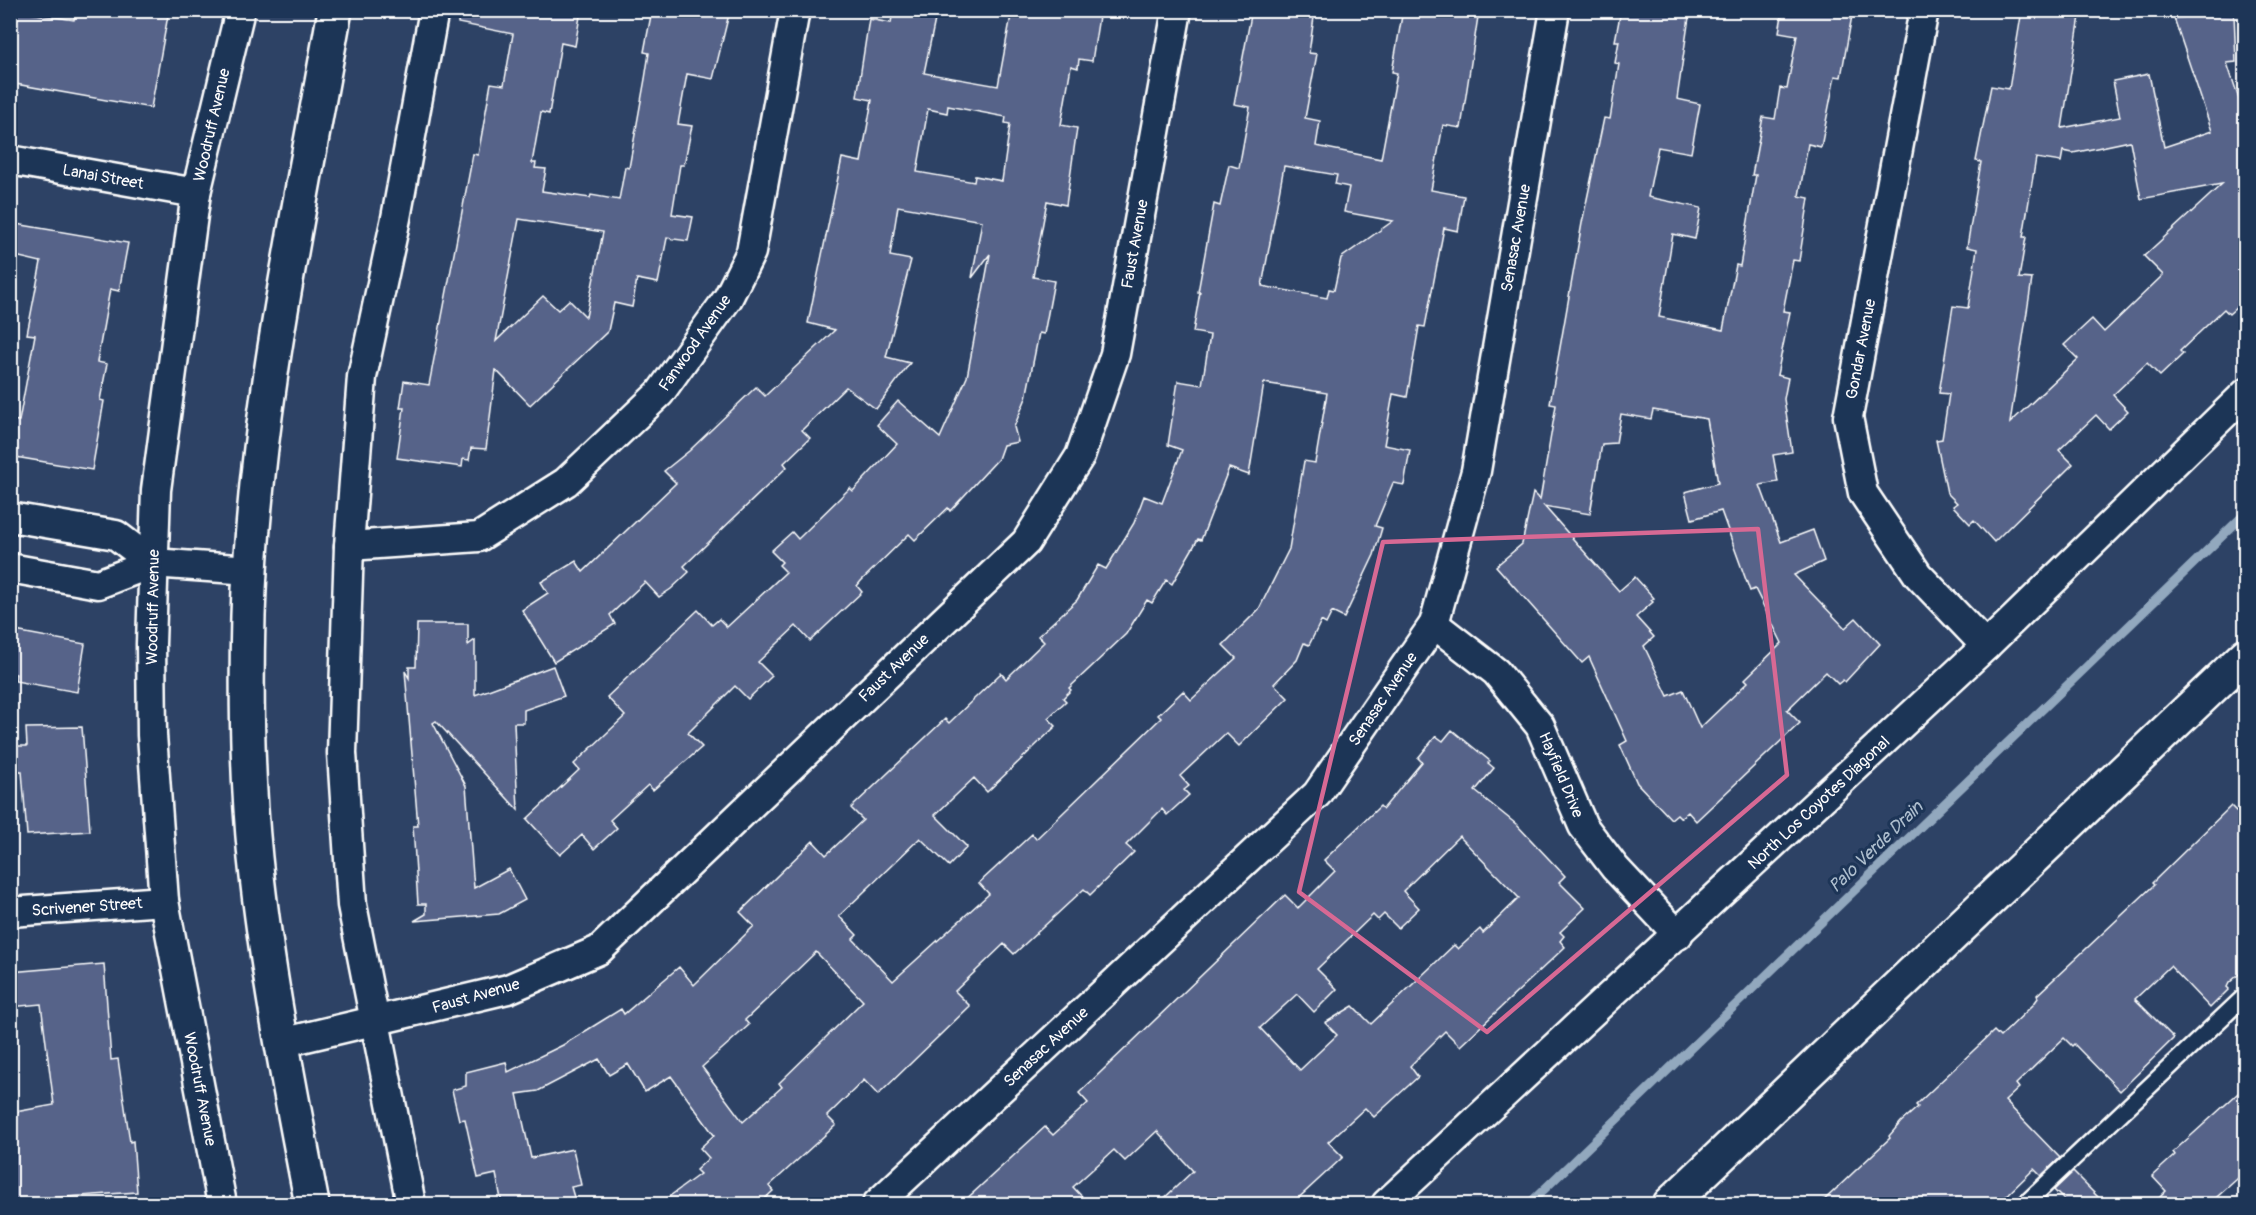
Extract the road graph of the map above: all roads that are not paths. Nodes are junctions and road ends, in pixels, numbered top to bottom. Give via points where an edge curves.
1 (240, 10) edge
2 (335, 10) edge
3 (434, 10) edge
4 (795, 10) edge
5 (1177, 10) edge
6 (1556, 10) edge
7 (1924, 10) edge
8 (10, 160) edge
9 (196, 194) junction
10 (2246, 393) edge
11 (10, 517) edge
12 (349, 546) junction
13 (153, 563) junction
14 (10, 568) edge
15 (250, 570) junction
16 (1434, 624) junction
17 (1986, 646) junction
18 (2246, 655) edge
19 (164, 901) junction
20 (10, 912) edge
21 (1678, 935) junction
22 (2246, 995) edge
23 (376, 1022) junction
24 (281, 1043) junction
25 (222, 1204) edge
26 (312, 1204) edge
27 (411, 1204) edge
28 (877, 1204) edge
29 (1386, 1204) edge
30 (1670, 1204) edge
31 (2025, 1204) edge

1 - 9 street, Woodruff Avenue
2 - 15 main road via 261,431
3 - 12 street via 362,377
4 - 12 street, Fanwood Avenue via 751,252 728,298 660,393 566,482 479,537
5 - 23 street, Faust Avenue via 1115,354 1080,456 1026,542 599,950 508,989
6 - 16 street, Senasac Avenue via 1476,471
7 - 17 street, Gondar Avenue via 1848,417 1863,493 1918,575
8 - 9 street, Lanai Street
9 - 13 street, Woodruff Avenue via 156,490
10 - 17 street, North Los Coyotes Diagonal
11 - 13 street via 116,534
12 - 23 street via 342,753 352,905
13 - 14 street via 99,584
13 - 15 street
13 - 19 street, Woodruff Avenue via 152,735
15 - 24 main road via 253,835
16 - 21 street, Hayfield Drive via 1496,672 1540,726 1583,826 1615,868
16 - 28 street, Senasac Avenue via 1317,794
17 - 21 street, North Los Coyotes Diagonal
18 - 30 main road
19 - 20 street, Scrivener Street
19 - 25 street, Woodruff Avenue
21 - 29 street, North Los Coyotes Diagonal
22 - 31 lane
23 - 24 street, Faust Avenue
23 - 27 street
24 - 26 main road

